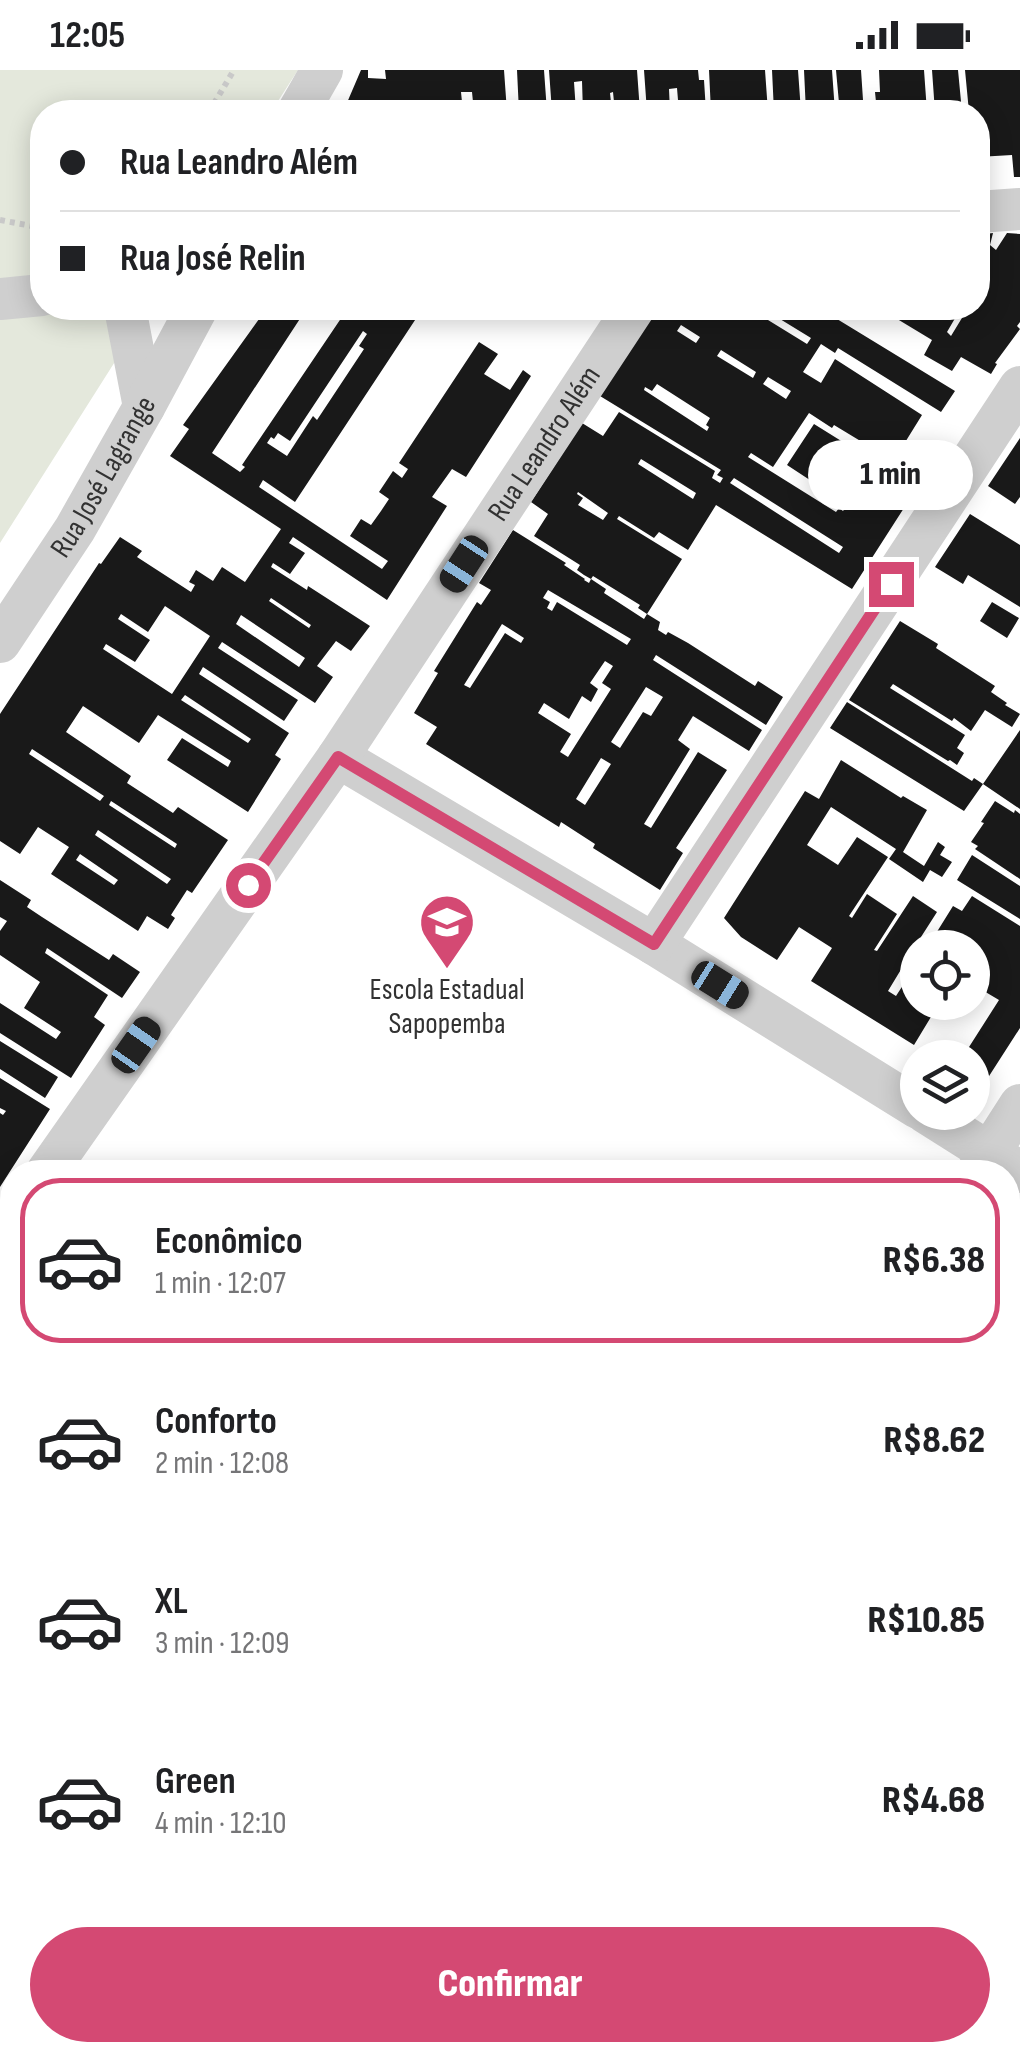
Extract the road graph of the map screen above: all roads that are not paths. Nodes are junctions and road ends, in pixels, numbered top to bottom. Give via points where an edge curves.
1 (322, 70) edge
2 (305, 100) edge
3 (1020, 209) edge
4 (990, 211) edge
5 (30, 296) edge
6 (0, 299) edge
7 (127, 320) edge
8 (191, 320) edge
9 (626, 320) edge
10 (1020, 388) edge
11 (144, 407) junction
12 (0, 642) edge
13 (338, 757) junction
14 (654, 944) junction
15 (900, 1097) edge
16 (1020, 1106) edge
17 (948, 1130) edge
18 (55, 1160) edge
19 (988, 1160) edge
20 (998, 1160) edge

1 - 2 street
3 - 4 street
5 - 6 street
7 - 11 street
8 - 11 street, Rua José Lagrange
9 - 13 street, Rua Leandro Além
10 - 14 street
11 - 12 street, Rua José Lagrange
13 - 14 street
13 - 18 street, Rua Leandro Além
14 - 15 street
16 - 20 street
17 - 19 street

